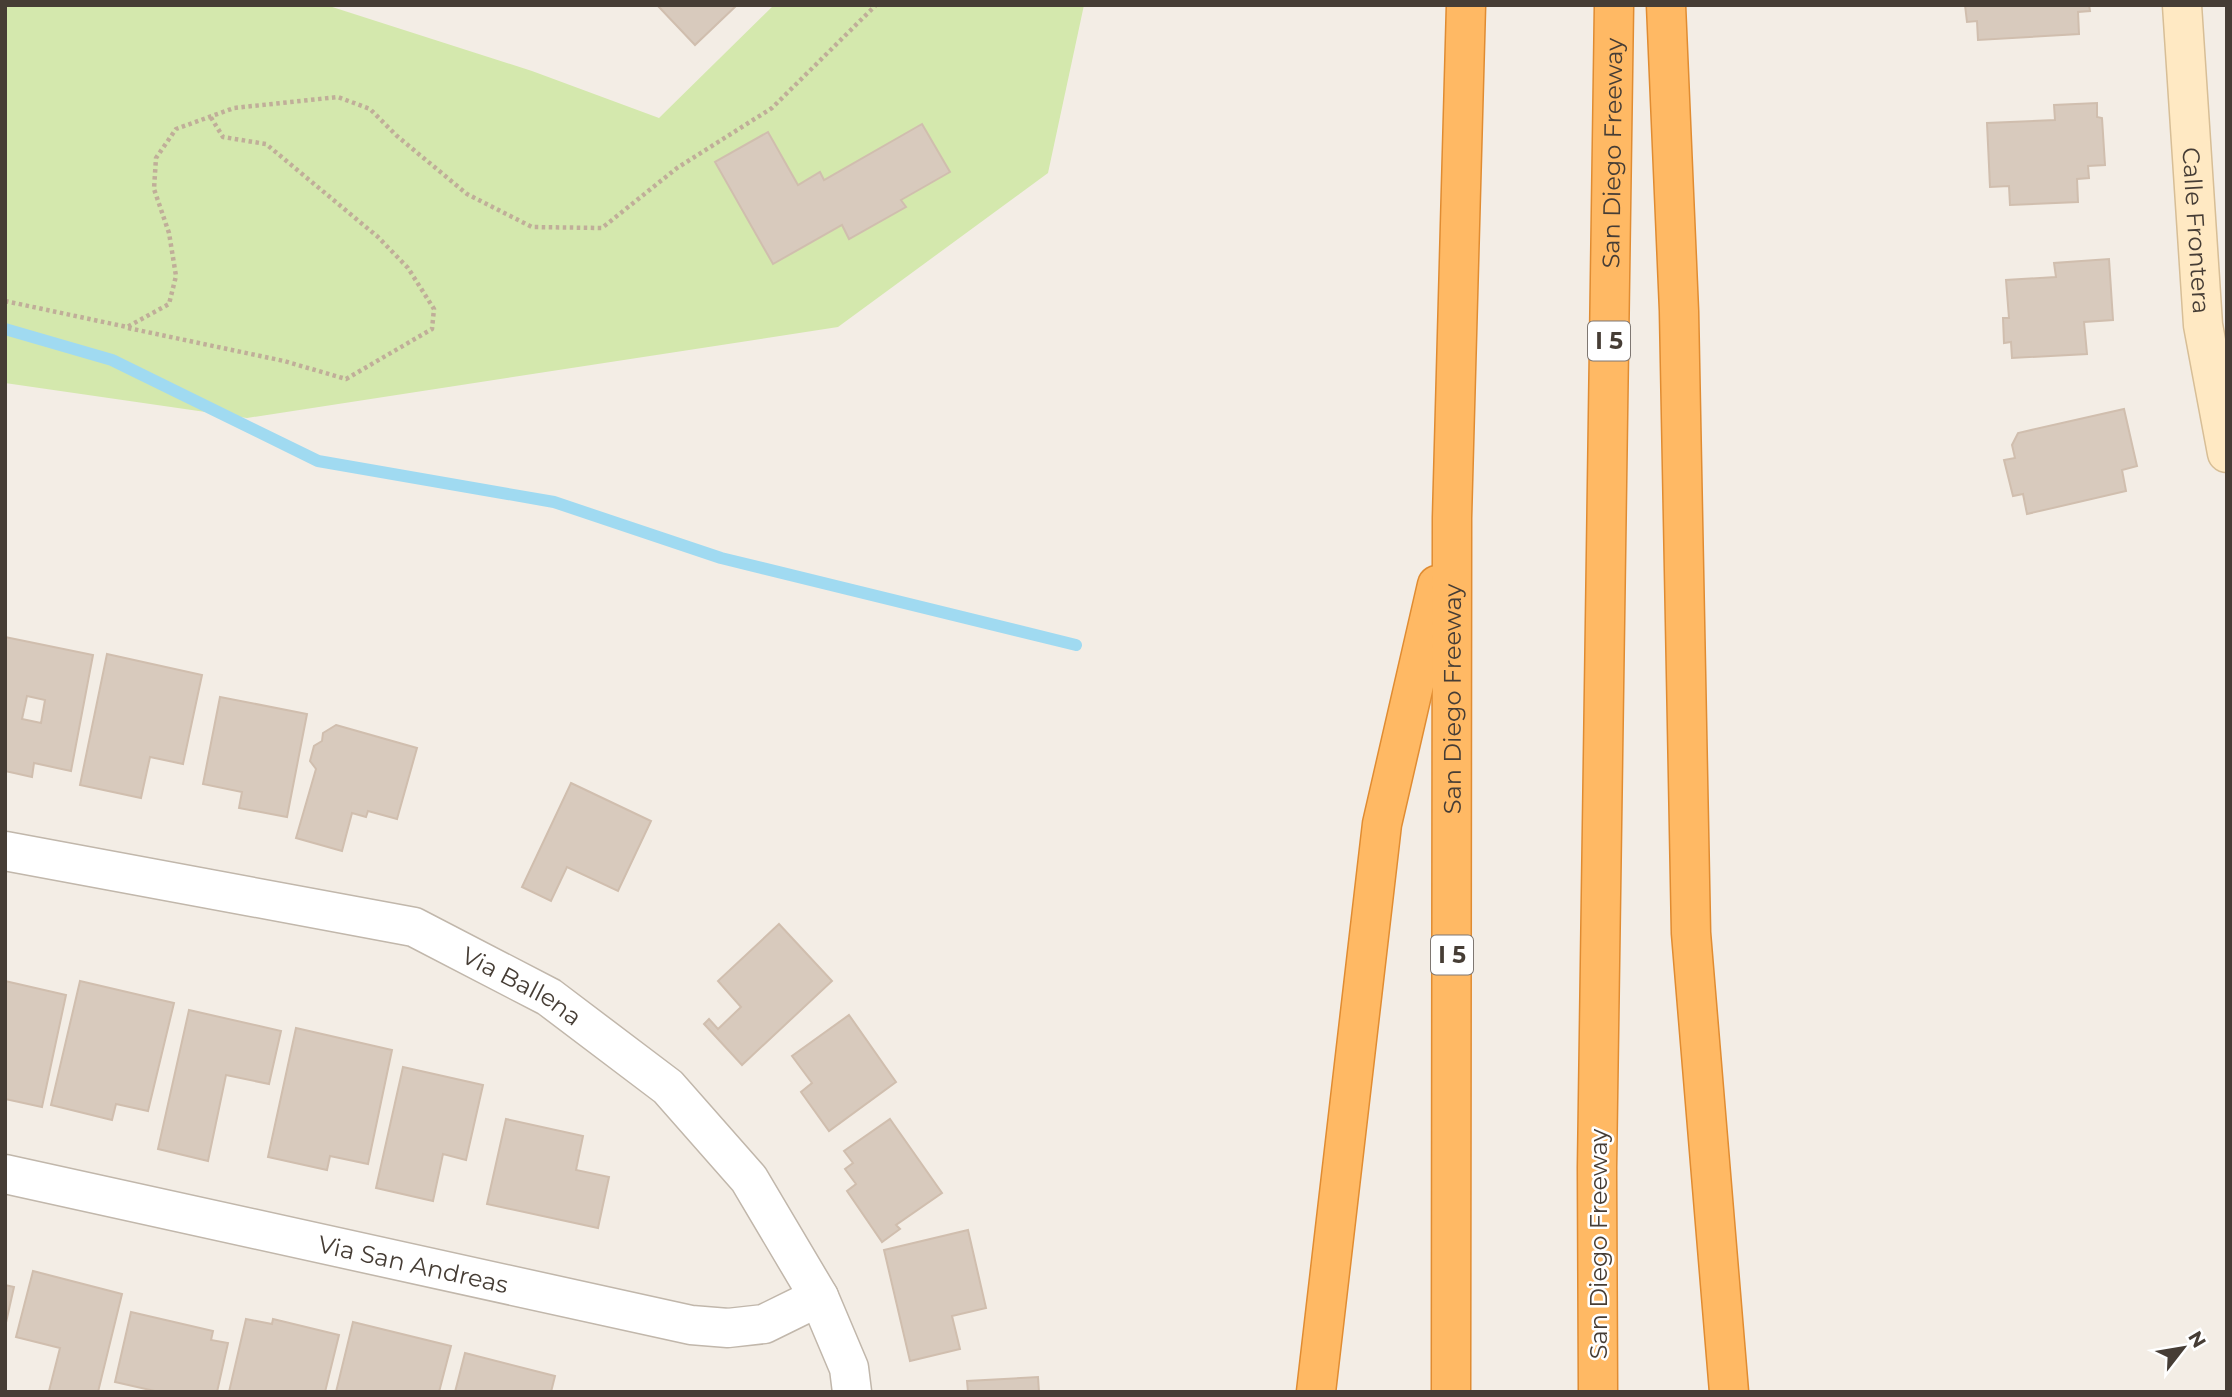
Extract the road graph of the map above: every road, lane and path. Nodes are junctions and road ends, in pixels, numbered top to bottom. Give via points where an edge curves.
1 (876, 5) edge
2 (1466, 5) edge
3 (1614, 5) edge
4 (1666, 5) edge
5 (2182, 5) edge
6 (210, 116) junction
7 (5, 302) edge
8 (127, 327) junction
9 (2227, 453) edge
10 (1452, 518) junction
11 (5, 851) edge
12 (5, 1174) edge
13 (819, 1297) junction
14 (852, 1392) edge
15 (1316, 1392) edge
16 (1451, 1392) edge
17 (1598, 1392) edge
18 (1728, 1392) edge

1 - 6 path via 772,108 677,168 602,228 531,227 467,194 370,109 338,97 234,108
2 - 10 highway, San Diego Freeway / I 5
3 - 17 highway, San Diego Freeway / I 5 via 1597,1168
4 - 18 highway via 1679,311 1691,933
5 - 9 street, Calle Frontera via 2203,325
6 - 8 path via 176,129 156,158 154,189 169,233 176,276 169,304
6 - 8 path via 223,137 266,144 378,237 408,268 434,309 432,329 346,379
7 - 8 path
10 - 15 highway via 1382,824
10 - 16 highway, San Diego Freeway / I 5
11 - 13 street, Via Ballena via 414,927 549,998 668,1087 749,1179
12 - 13 street, Via San Andreas via 691,1325 728,1328 764,1324
13 - 14 street, Via Ballena via 849,1368

